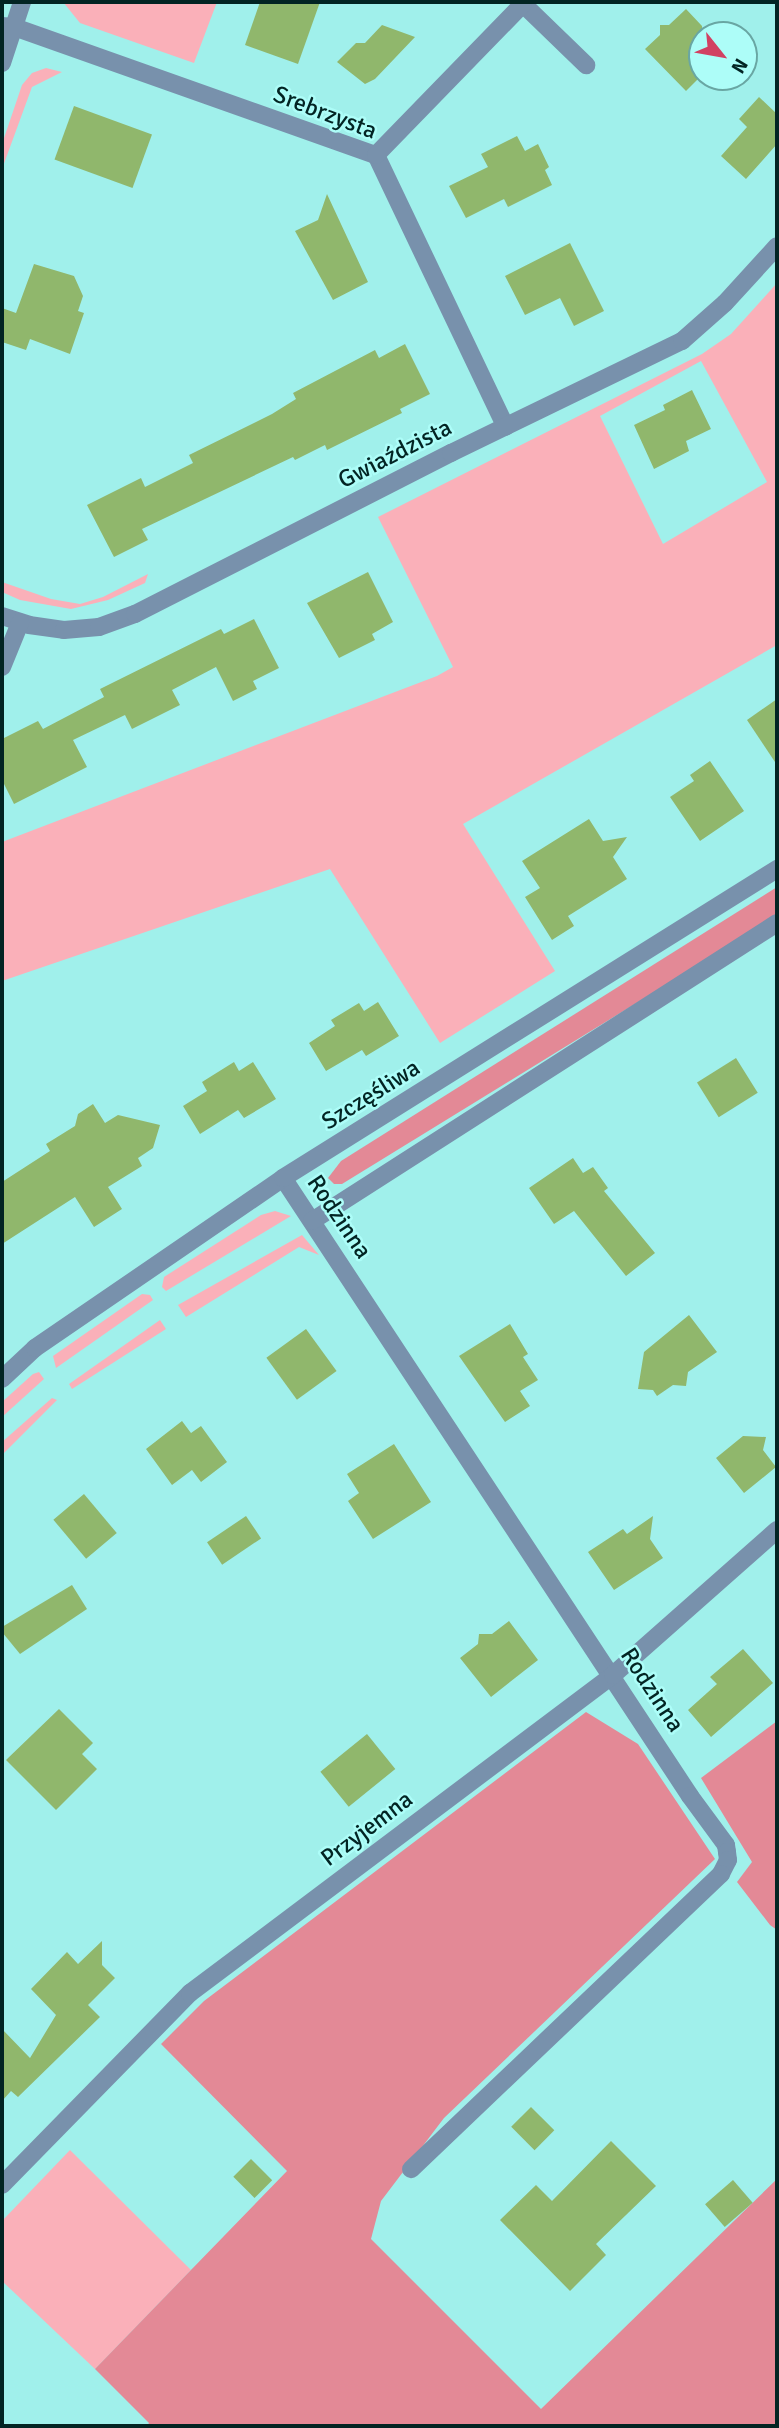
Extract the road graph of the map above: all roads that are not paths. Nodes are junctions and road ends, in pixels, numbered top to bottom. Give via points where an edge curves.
1 (22, 2) edge
2 (522, 3) edge
3 (8, 26) edge
4 (2, 63) edge
5 (586, 65) dead end
6 (376, 155) junction
7 (777, 246) edge
8 (506, 427) junction
9 (2, 616) edge
10 (20, 623) junction
11 (2, 667) edge
12 (777, 870) edge
13 (777, 923) edge
14 (283, 1178) junction
15 (312, 1221) junction
16 (2, 1379) edge
17 (777, 1530) edge
18 (613, 1675) junction
19 (411, 2169) dead end
20 (2, 2185) edge

1 - 3 street
2 - 5 street
2 - 6 street
3 - 4 street
3 - 6 street, Srebrzysta
6 - 8 street, Srebrzysta
7 - 8 street, Gwiaździsta via 725,303 682,341
8 - 10 street, Gwiaździsta via 123,619 76,630
9 - 10 street, Gwiaździsta
10 - 11 street
12 - 14 street, Szczęśliwa
13 - 15 street
14 - 15 street, Rodzinna
14 - 16 street, Szczęśliwa via 35,1348
15 - 18 street, Rodzinna
17 - 18 street, Przyjemna
18 - 19 street, Rodzinna via 726,1845 725,1867
18 - 20 street, Przyjemna via 190,1993

